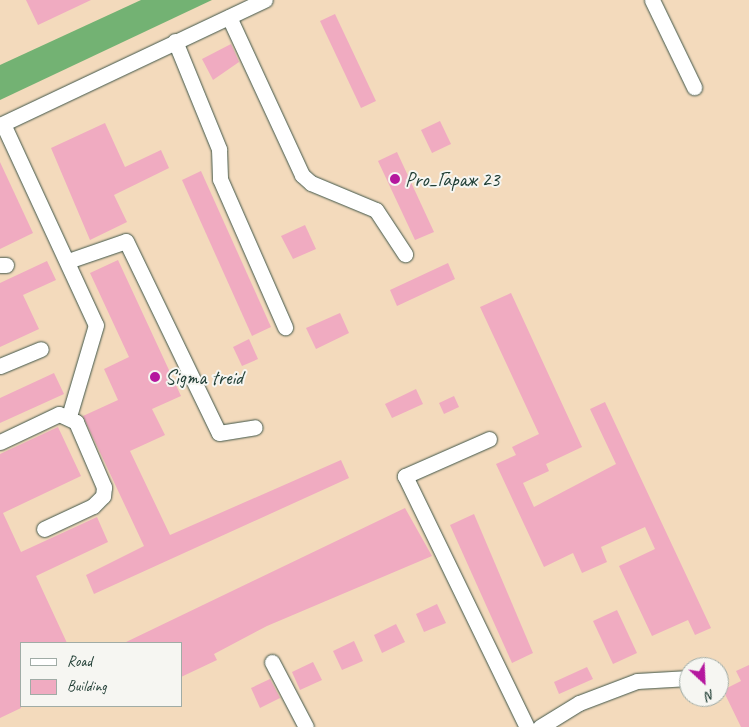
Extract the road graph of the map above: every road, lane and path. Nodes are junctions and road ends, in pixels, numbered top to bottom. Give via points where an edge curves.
1 (265, 0) edge
2 (652, 0) edge
3 (228, 17) junction
4 (175, 42) junction
5 (694, 87) dead end
6 (1, 124) edge
7 (405, 254) dead end
8 (68, 261) junction
9 (286, 327) dead end
10 (41, 349) dead end
11 (0, 366) edge
12 (69, 416) junction
13 (254, 427) dead end
14 (489, 439) dead end
15 (0, 442) edge
16 (44, 529) dead end
17 (272, 662) dead end
18 (679, 679) edge
19 (306, 727) edge
20 (527, 727) edge
21 (540, 727) edge

1 - 3 street
2 - 5 street
3 - 4 street
3 - 7 street via 302,176 311,184 376,210
4 - 6 street
4 - 9 street via 219,150 220,179
6 - 8 street
8 - 12 street via 96,325
8 - 13 street via 126,242 219,433
10 - 11 street
12 - 15 street via 59,414
12 - 16 street via 104,487 103,496 93,506
14 - 20 street via 405,476
17 - 19 street
18 - 21 street via 637,682 579,703

